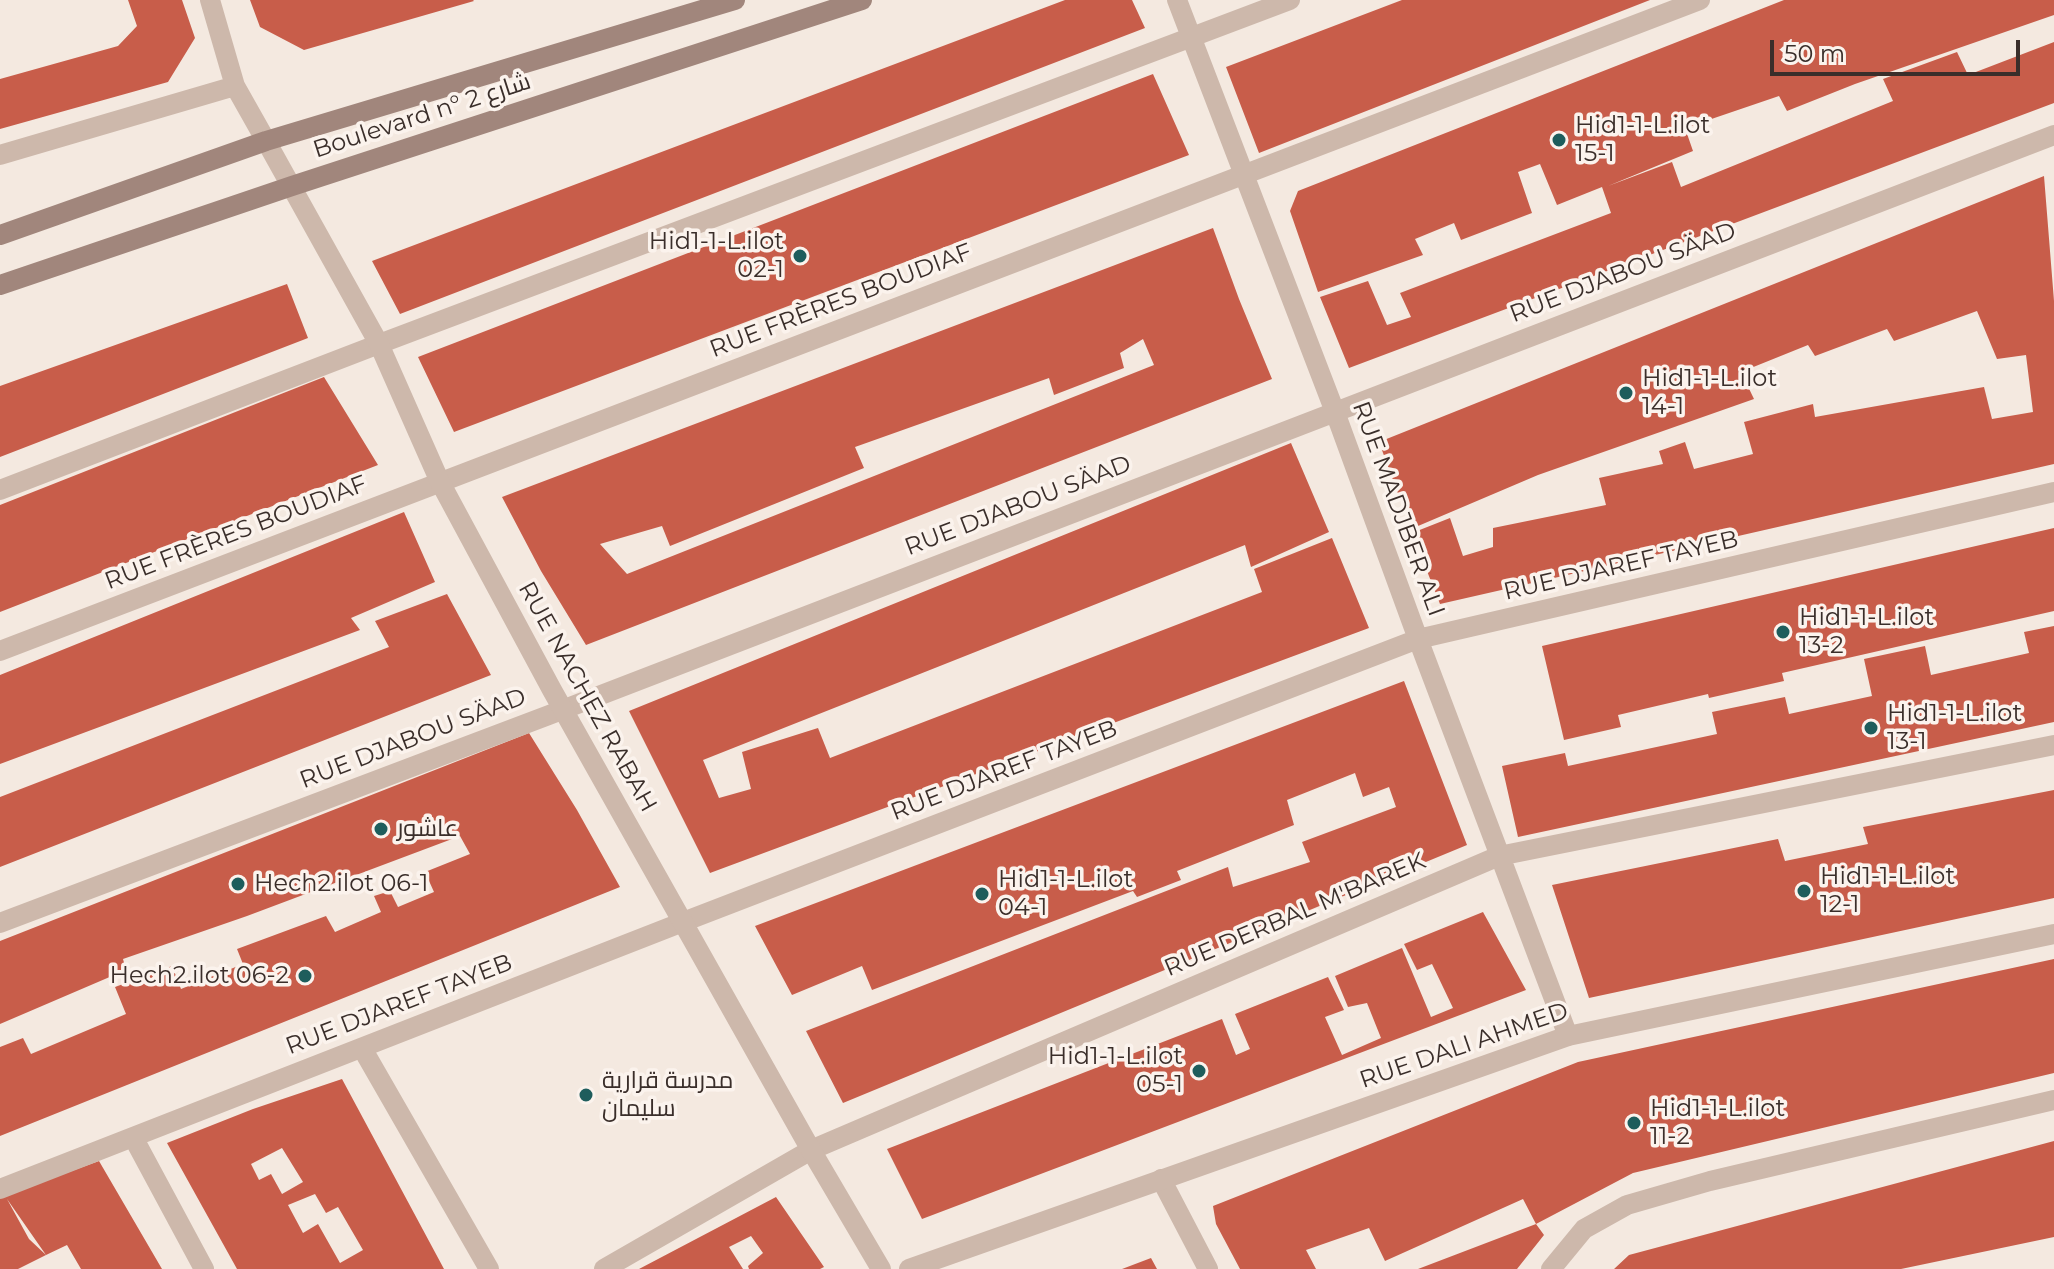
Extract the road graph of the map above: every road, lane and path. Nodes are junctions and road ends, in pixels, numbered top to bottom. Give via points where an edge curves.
1 (210, 0) edge
2 (735, 0) edge
3 (862, 0) edge
4 (1177, 0) edge
5 (1290, 0) edge
6 (1700, 0) edge
7 (1190, 38) junction
8 (235, 86) junction
9 (2054, 135) edge
10 (266, 141) junction
11 (0, 155) edge
12 (1244, 175) junction
13 (292, 186) junction
14 (0, 235) edge
15 (0, 285) edge
16 (379, 344) junction
17 (1335, 412) junction
18 (440, 482) junction
19 (0, 490) edge
20 (2054, 492) edge
21 (1418, 639) junction
22 (0, 651) edge
23 (563, 710) junction
24 (2054, 745) edge
25 (1499, 856) junction
26 (683, 922) junction
27 (0, 923) edge
28 (2054, 934) edge
29 (1568, 1036) junction
30 (362, 1048) junction
31 (2054, 1100) edge
32 (133, 1137) junction
33 (811, 1150) junction
34 (1161, 1179) junction
35 (0, 1189) edge
36 (204, 1269) edge
37 (489, 1269) edge
38 (604, 1269) edge
39 (881, 1269) edge
40 (909, 1269) edge
41 (1208, 1269) edge
42 (1551, 1269) edge

1 - 8 street, RUE NACHEZ RABAH
2 - 10 main road, Boulevard n° شارع 2
3 - 13 main road, Boulevard n° شارع 2
4 - 7 street, RUE MADJBER ALI
5 - 7 street
6 - 12 street, RUE FRÈRES BOUDIAF
7 - 12 street, RUE MADJBER ALI
7 - 16 street
8 - 10 street, RUE NACHEZ RABAH
8 - 11 street
9 - 17 street, RUE DJABOU SÄAD
10 - 13 street, RUE NACHEZ RABAH
10 - 14 main road, Boulevard n° شارع 2
12 - 17 street, RUE MADJBER ALI
12 - 18 street, RUE FRÈRES BOUDIAF
13 - 15 main road, Boulevard n° شارع 2
13 - 16 street, RUE NACHEZ RABAH
16 - 18 street, RUE NACHEZ RABAH
16 - 19 street
17 - 21 street, RUE MADJBER ALI
17 - 23 street, RUE DJABOU SÄAD
18 - 22 street, RUE FRÈRES BOUDIAF
18 - 23 street, RUE NACHEZ RABAH
20 - 21 street, RUE DJAREF TAYEB
21 - 25 street, RUE MADJBER ALI
21 - 26 street, RUE DJAREF TAYEB
23 - 26 street, RUE NACHEZ RABAH
23 - 27 street, RUE DJABOU SÄAD
24 - 25 street, RUE DERBAL M'BAREK
25 - 29 street, RUE MADJBER ALI
25 - 33 street, RUE DERBAL M'BAREK
26 - 30 street, RUE DJAREF TAYEB
26 - 33 street, RUE NACHEZ RABAH
28 - 29 street, RUE DALI AHMED
29 - 34 street, RUE DALI AHMED
30 - 32 street, RUE DJAREF TAYEB
30 - 37 street
31 - 42 street via 1627,1205 1584,1229
32 - 35 street, RUE DJAREF TAYEB
32 - 36 street
33 - 38 street, RUE DERBAL M'BAREK
33 - 39 street, RUE NACHEZ RABAH
34 - 40 street, RUE DALI AHMED
34 - 41 street

